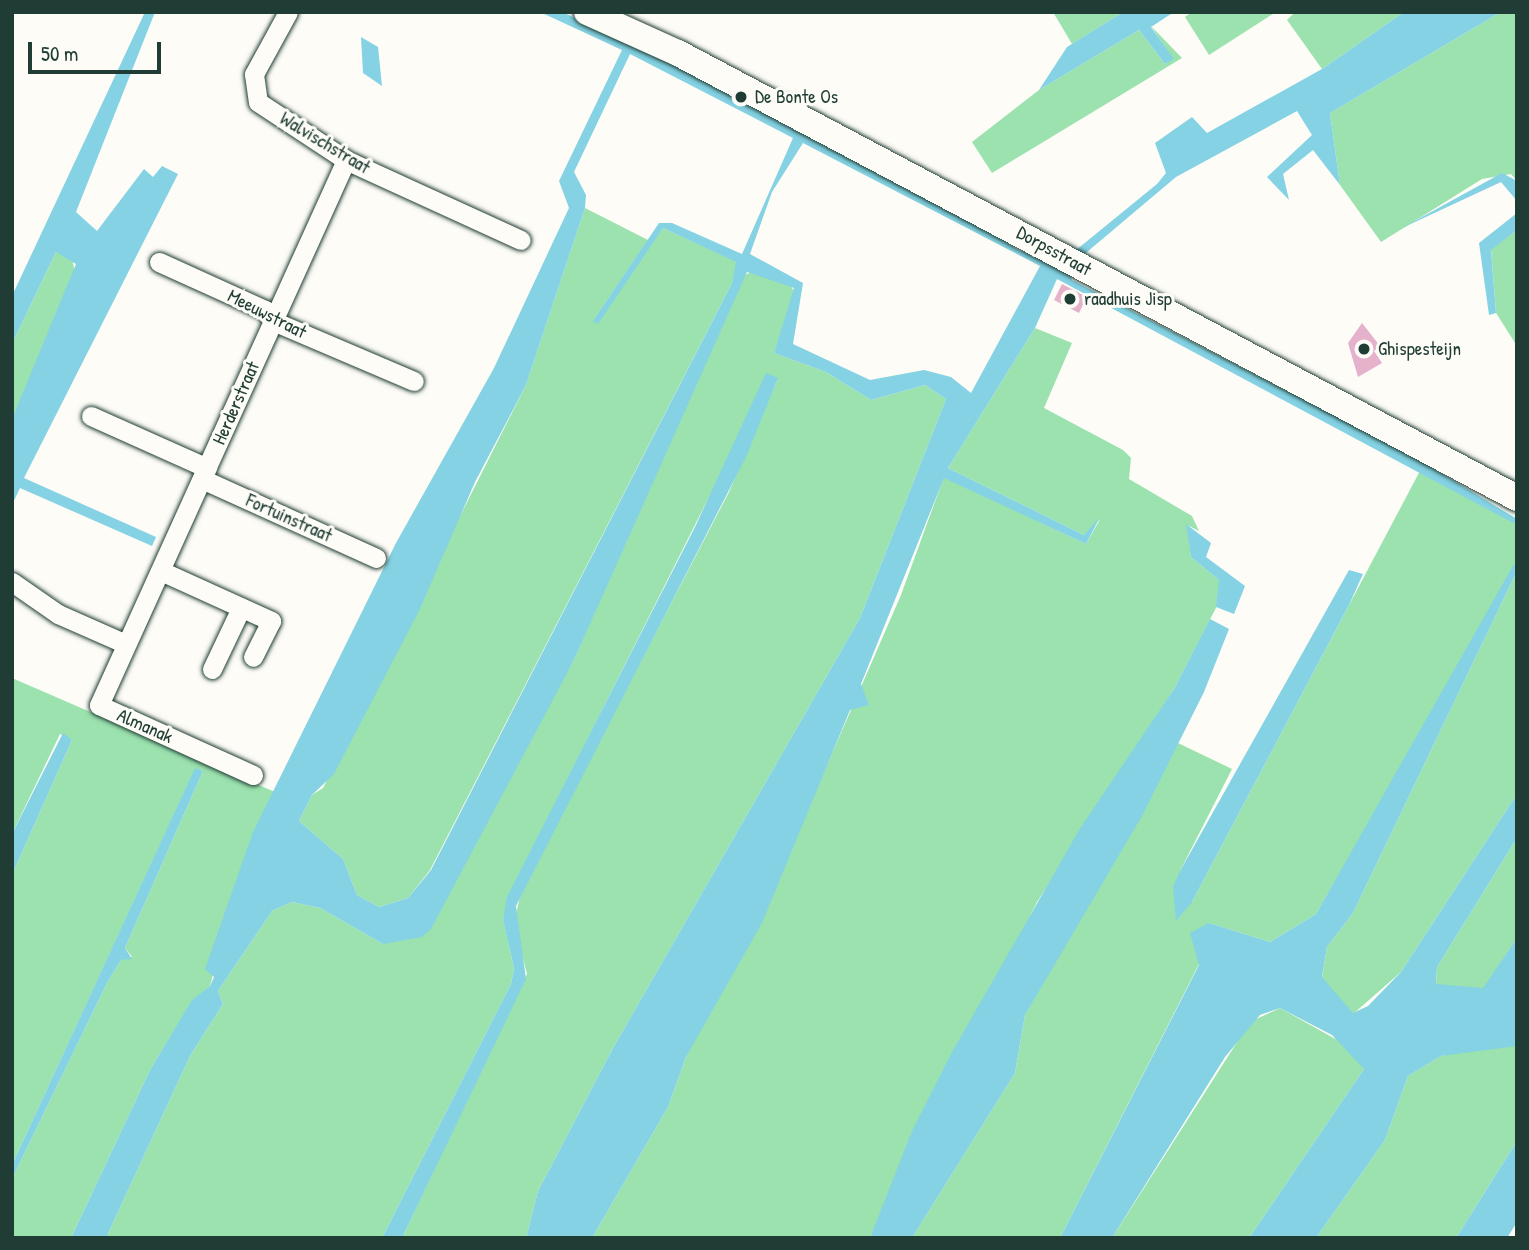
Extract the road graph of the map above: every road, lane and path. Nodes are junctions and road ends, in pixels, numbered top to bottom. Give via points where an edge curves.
1 (288, 12) edge
2 (587, 12) edge
3 (346, 160) junction
4 (521, 240) dead end
5 (159, 262) dead end
6 (273, 321) junction
7 (414, 381) dead end
8 (91, 416) dead end
9 (205, 473) junction
10 (1517, 498) edge
11 (376, 558) dead end
12 (161, 571) junction
13 (12, 582) edge
14 (241, 608) junction
15 (126, 644) junction
16 (253, 657) dead end
17 (212, 669) dead end
18 (253, 775) dead end

1 - 3 street, Walvischstraat via 254,74 258,102
2 - 10 street, Dorpsstraat via 1069,258
3 - 4 street, Walvischstraat
3 - 6 street, Herderstraat
5 - 6 street, Meeuwstraat via 265,310
6 - 7 street, Meeuwstraat
6 - 9 street, Herderstraat
8 - 9 street, Fortuinstraat
9 - 11 street, Fortuinstraat
9 - 12 street, Herderstraat
12 - 14 street
12 - 15 street, Herderstraat
13 - 15 street via 58,614
14 - 16 street via 271,621
14 - 17 street
15 - 18 street, Almanak via 99,705

